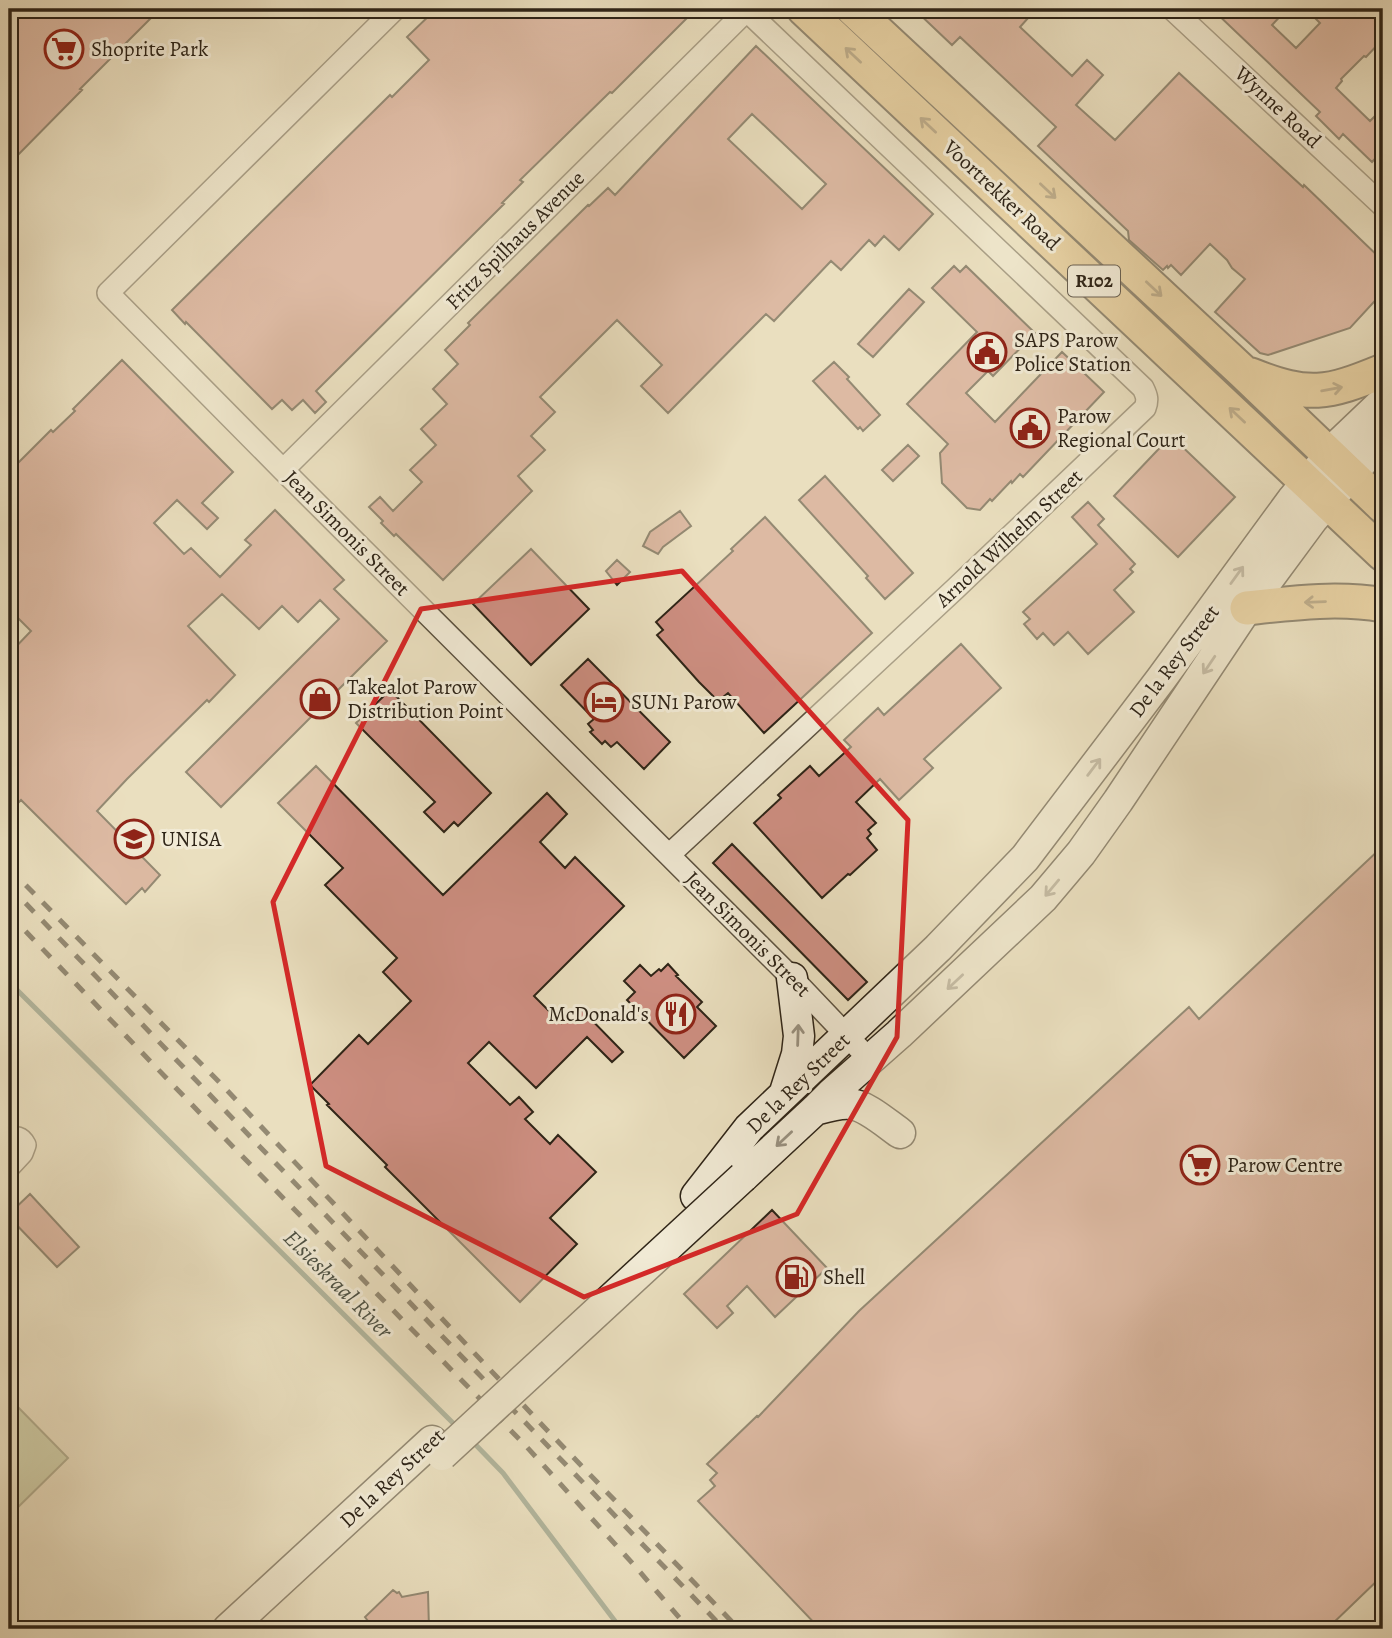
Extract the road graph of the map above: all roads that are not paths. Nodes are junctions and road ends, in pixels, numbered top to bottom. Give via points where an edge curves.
1 (395, 9) edge
2 (746, 9) edge
3 (804, 9) edge
4 (1172, 9) edge
5 (867, 13) edge
6 (1383, 206) edge
7 (1383, 371) edge
8 (1243, 372) junction
9 (1383, 402) edge
10 (1383, 439) edge
11 (1340, 466) junction
12 (283, 470) junction
13 (1317, 492) junction
14 (1383, 506) edge
15 (1383, 554) edge
16 (1383, 605) edge
17 (1247, 608) junction
18 (1118, 801) junction
19 (669, 855) junction
20 (938, 948) junction
21 (792, 978) junction
22 (848, 1035) junction
23 (870, 1060) junction
24 (785, 1092) junction
25 (816, 1110) junction
26 (900, 1133) dead end
27 (9, 1140) edge
28 (9, 1167) edge
29 (437, 1448) junction
30 (228, 1629) edge
31 (255, 1629) edge

1 - 12 street, Jean Simonis Street via 108,293
2 - 12 street, Fritz Spilhaus Avenue
2 - 19 street, Arnold Wilhelm Street via 1143,388 1147,402 1078,473
13 -> 3 main road, Voortrekker Road / R102
4 - 6 street, Wynne Road
5 -> 8 main road, Voortrekker Road / R102
8 -> 7 main road via 1287,387 1319,391
8 - 11 main road, Voortrekker Road / R102
9 - 11 main road via 1341,442
10 - 11 main road
11 - 13 main road
11 - 14 main road, Voortrekker Road / R102
12 - 19 street, Jean Simonis Street
13 - 15 main road, Voortrekker Road / R102
13 - 17 main road, De la Rey Street
20 -> 13 main road, De la Rey Street via 1026,858 1292,500
16 -> 17 main road via 1325,601
17 -> 18 main road, De la Rey Street
18 - 20 main road via 1089,807 1015,893 980,925
18 -> 23 main road, De la Rey Street via 1043,898
19 - 21 street, Jean Simonis Street
20 - 22 main road, De la Rey Street
21 - 22 street, Jean Simonis Street
24 -> 21 main road via 799,1036
22 - 23 street, Jean Simonis Street
22 - 24 main road, De la Rey Street
23 - 25 main road, De la Rey Street
24 - 29 main road, De la Rey Street via 749,1128 696,1196
25 - 26 main road via 851,1104
25 -> 29 main road, De la Rey Street, bridge
27 - 28 street via 19,1138 25,1145
29 - 30 main road, De la Rey Street
29 - 31 main road, De la Rey Street

